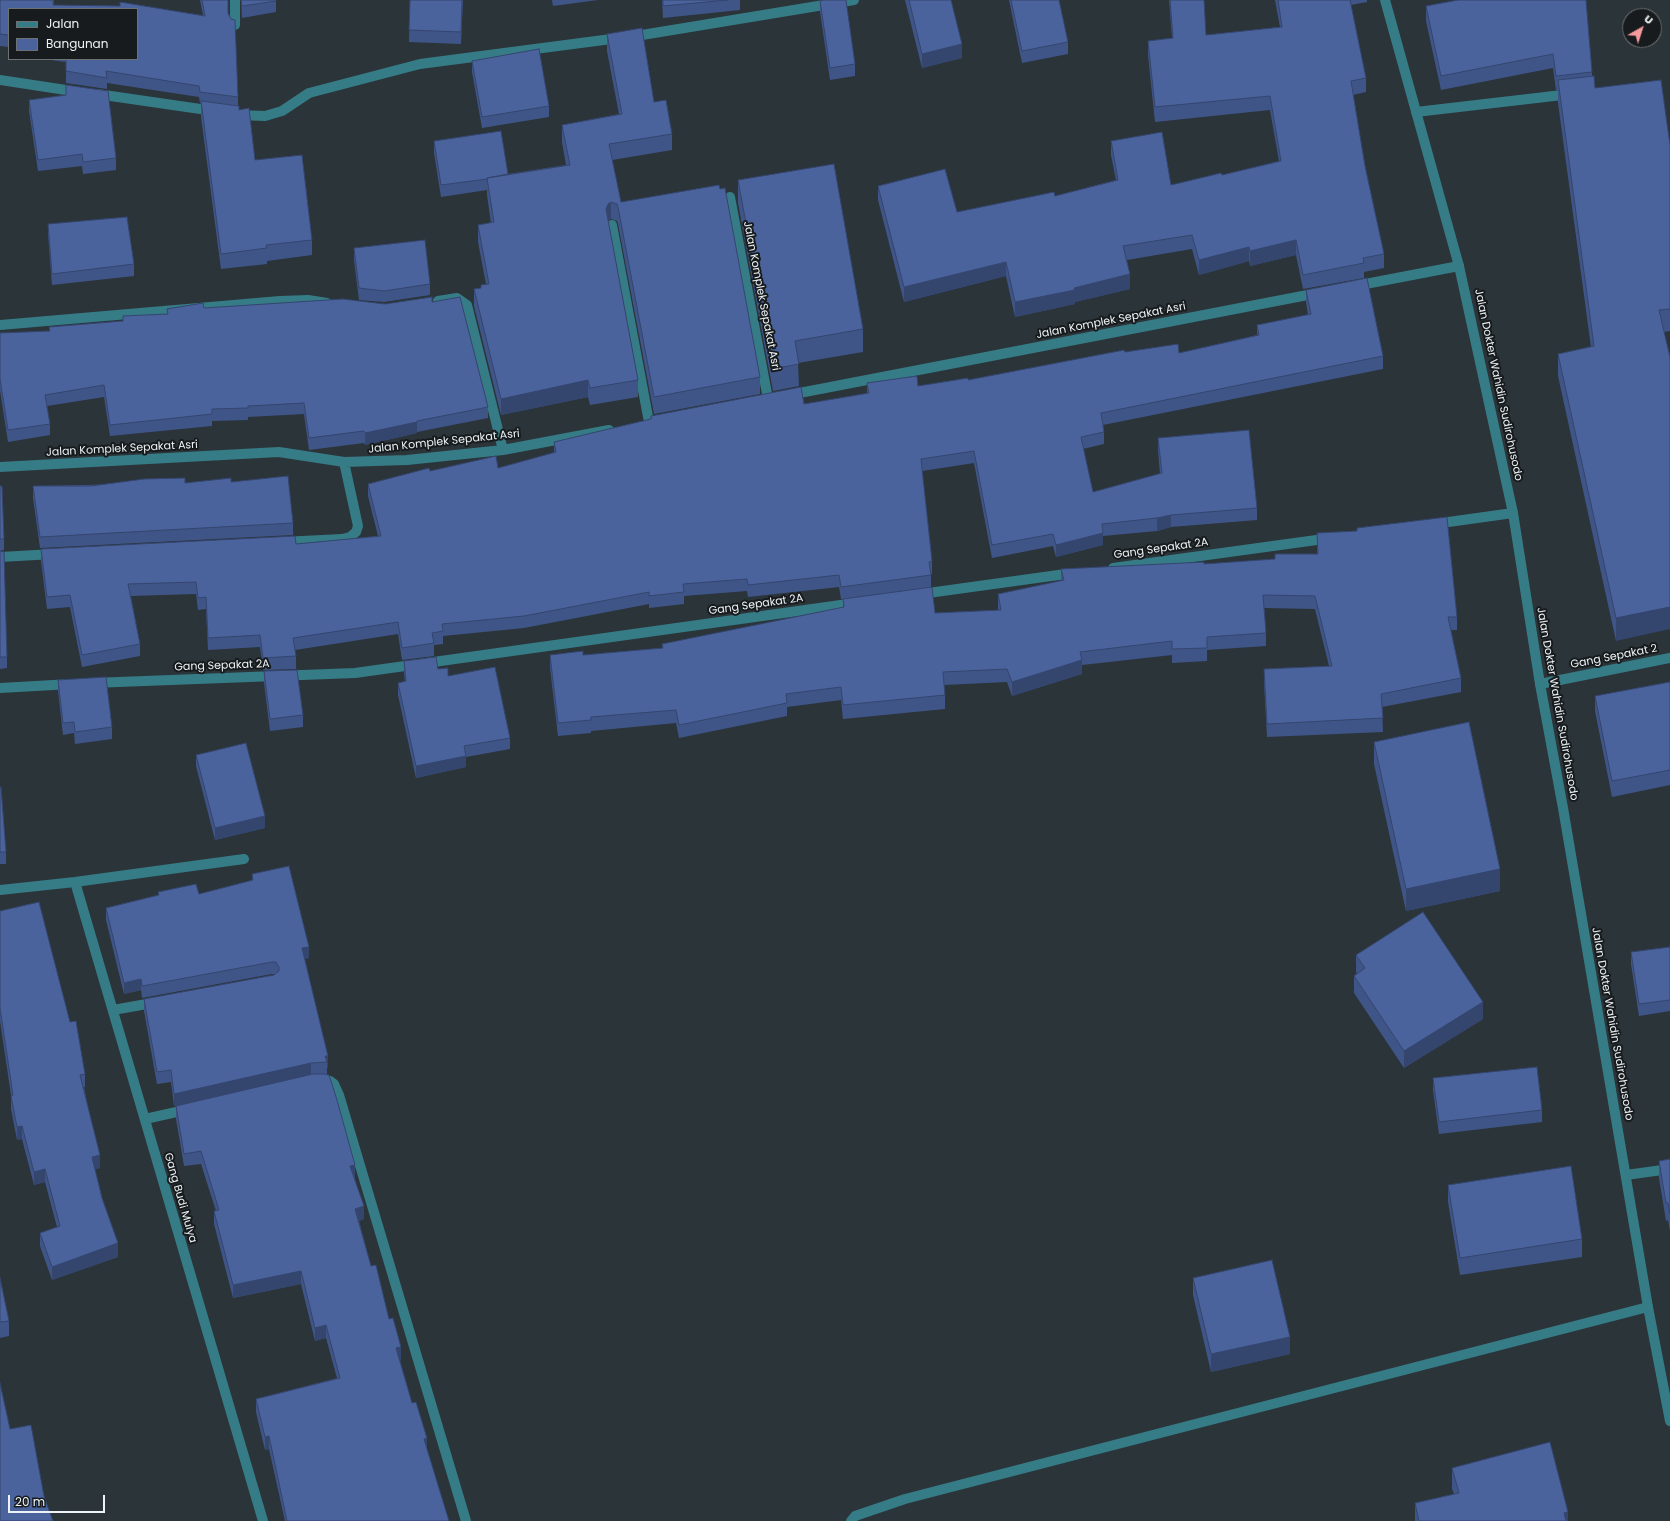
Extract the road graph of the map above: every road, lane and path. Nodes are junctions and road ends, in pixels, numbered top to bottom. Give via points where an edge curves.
1 (235, 0) edge
2 (854, 0) edge
3 (1385, 0) edge
4 (235, 25) edge
5 (0, 80) edge
6 (1581, 93) edge
7 (1416, 112) junction
8 (730, 197) dead end
9 (612, 224) edge
10 (1459, 266) junction
11 (1343, 288) edge
12 (1327, 291) edge
13 (426, 303) edge
14 (336, 304) edge
15 (0, 324) edge
16 (649, 422) edge
17 (618, 428) edge
18 (503, 450) junction
19 (344, 462) junction
20 (0, 467) edge
21 (1513, 513) junction
22 (1426, 525) edge
23 (1339, 537) edge
24 (273, 542) edge
25 (62, 554) edge
26 (0, 557) edge
27 (1102, 569) edge
28 (1086, 571) edge
29 (912, 595) edge
30 (865, 602) edge
31 (1670, 658) edge
32 (1540, 684) junction
33 (0, 688) edge
34 (244, 859) dead end
35 (75, 882) junction
36 (0, 890) edge
37 (166, 1000) edge
38 (113, 1010) junction
39 (312, 1081) edge
40 (198, 1107) edge
41 (145, 1119) junction
42 (1670, 1168) edge
43 (1626, 1175) junction
44 (1648, 1307) junction
45 (1670, 1421) edge
46 (263, 1521) edge
47 (466, 1521) edge
48 (851, 1521) edge

1 - 4 street
2 - 5 street via 642,35 420,64 309,93 282,111 265,116 233,115
3 - 7 street, Jalan Dokter Wahidin Sudirohusodo
6 - 7 street
7 - 10 street, Jalan Dokter Wahidin Sudirohusodo
8 - 12 street, Jalan Komplek Sepakat Asri via 764,400
9 - 16 street
10 - 11 street
10 - 21 street, Jalan Dokter Wahidin Sudirohusodo
13 - 18 street via 457,298 467,305
14 - 15 street via 308,300 280,301
17 - 18 street, Jalan Komplek Sepakat Asri
18 - 19 street, Jalan Komplek Sepakat Asri via 407,460
19 - 20 street, Jalan Komplek Sepakat Asri via 279,452
19 - 24 street via 358,526 356,532 342,539
21 - 22 street
21 - 32 street, Jalan Dokter Wahidin Sudirohusodo
23 - 27 street, Gang Sepakat 2A
25 - 26 street
28 - 29 street
30 - 33 street, Gang Sepakat 2A via 355,673
31 - 32 street, Gang Sepakat 2
32 - 43 street, Jalan Dokter Wahidin Sudirohusodo
34 - 35 street
35 - 36 street
35 - 38 street, Gang Budi Mulya
37 - 38 street
38 - 41 street, Gang Budi Mulya
39 - 47 street via 330,1081 339,1095
40 - 41 street
41 - 46 street, Gang Budi Mulya
42 - 43 street
43 - 44 street, Jalan Dokter Wahidin Sudirohusodo
44 - 45 street, Jalan Dokter Wahidin Sudirohusodo
44 - 48 street via 905,1499 855,1516

